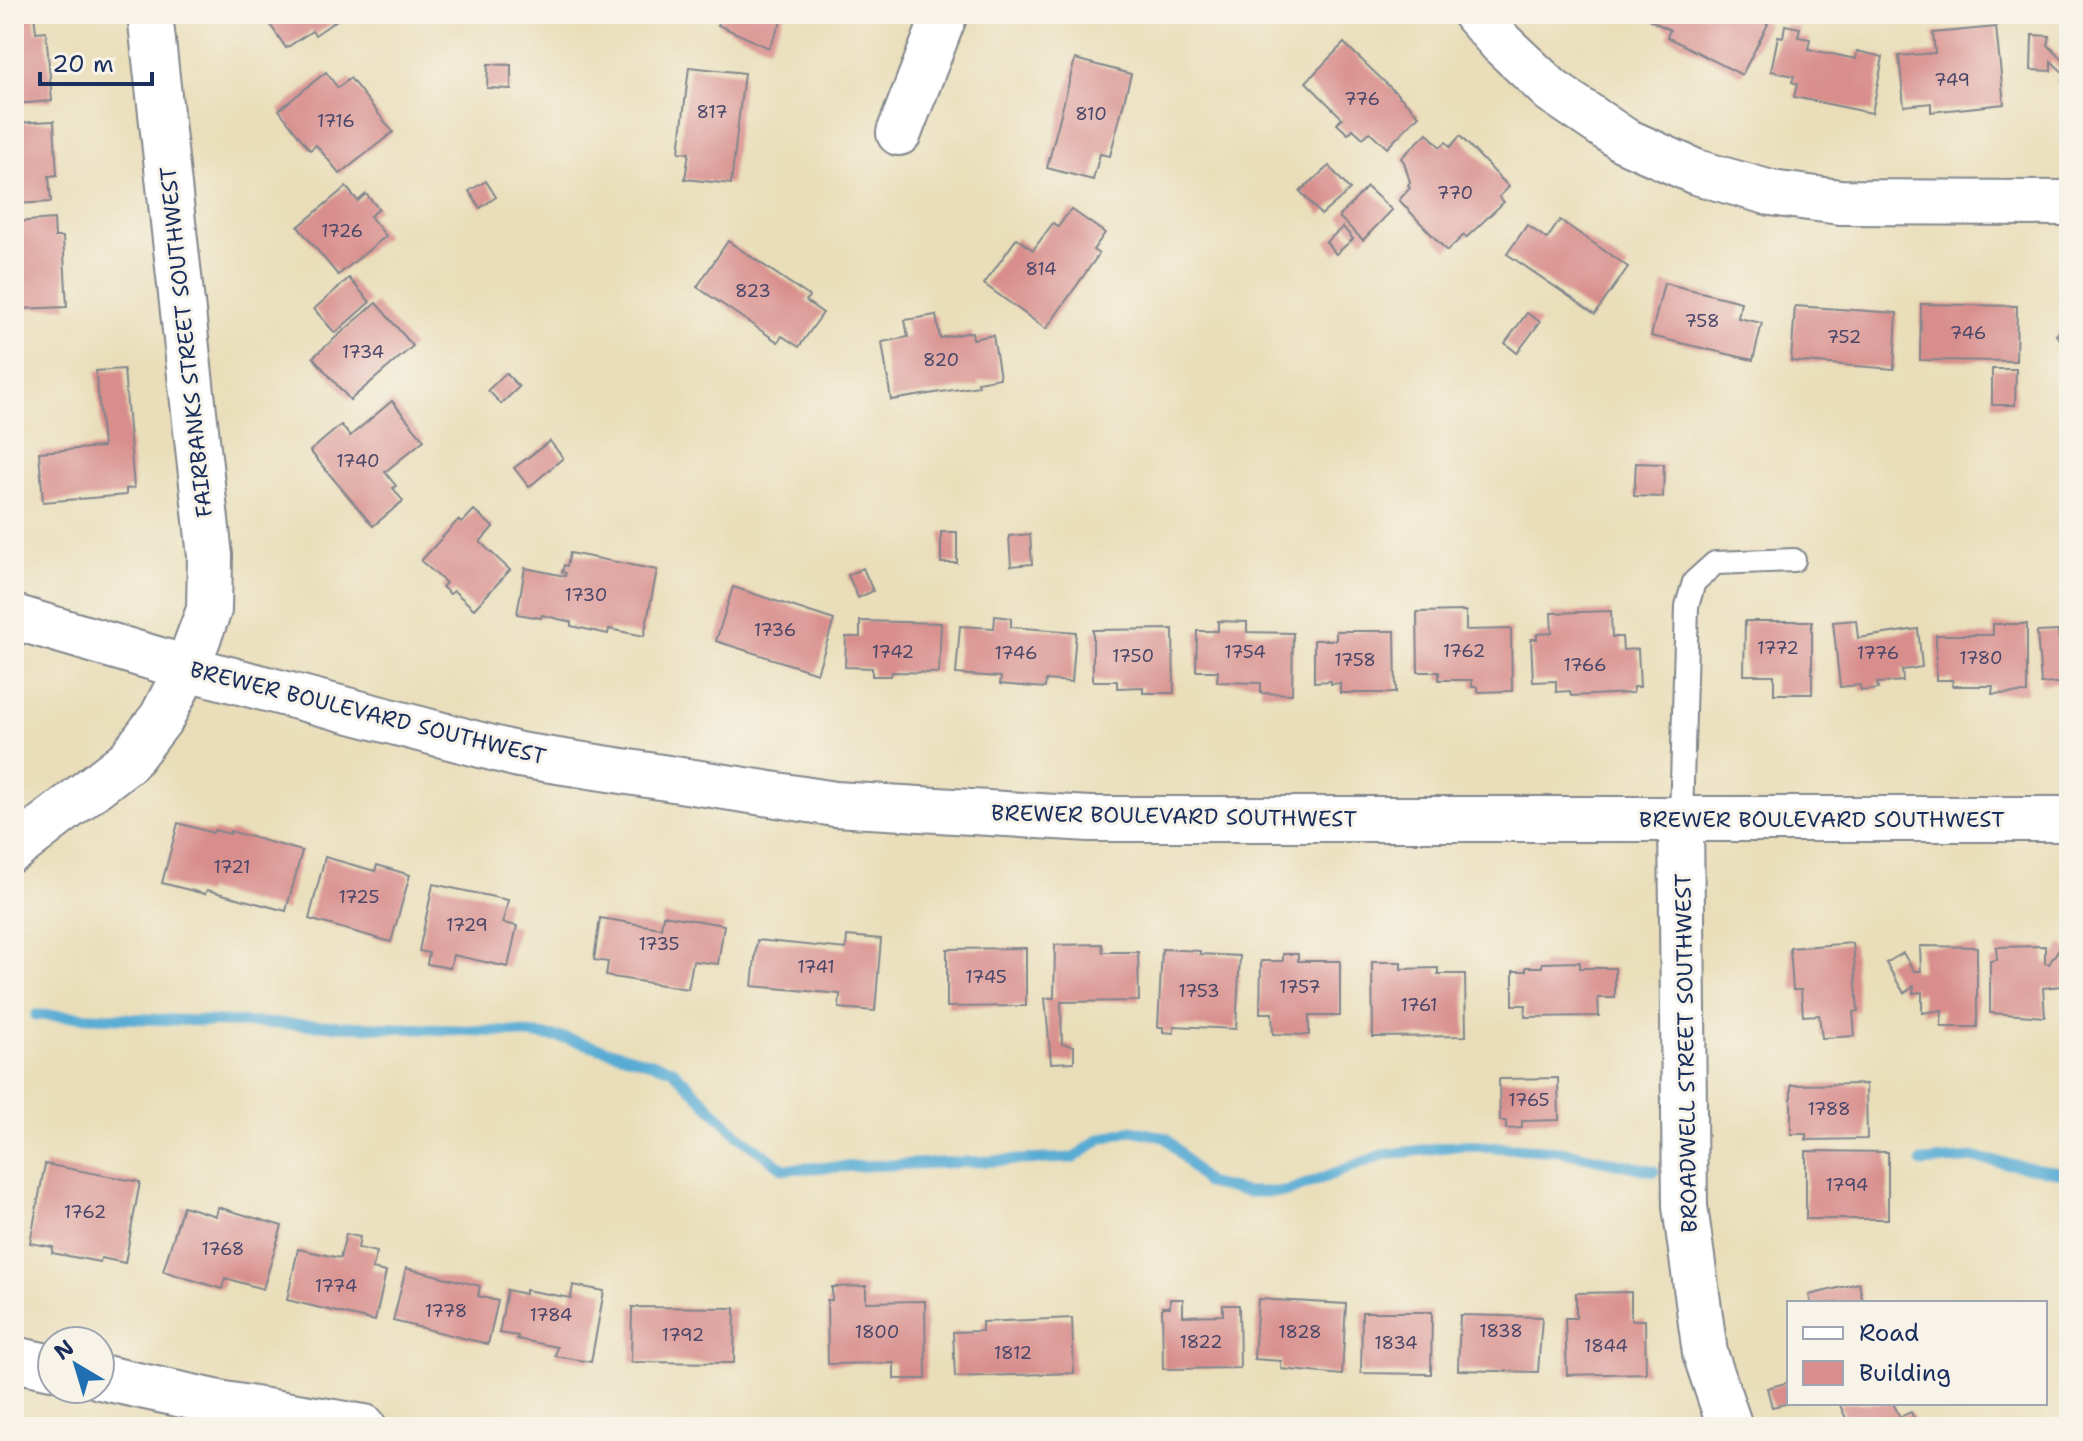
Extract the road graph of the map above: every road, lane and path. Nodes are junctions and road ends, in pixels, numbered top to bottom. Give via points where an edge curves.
1 (150, 14) edge
2 (945, 14) edge
3 (1475, 14) edge
4 (899, 133) dead end
5 (2069, 203) edge
6 (1794, 560) dead end
7 (14, 617) edge
8 (187, 668) junction
9 (1681, 819) junction
10 (2069, 819) edge
11 (14, 849) edge
12 (14, 1359) edge
13 (36, 1364) edge
14 (116, 1380) edge
15 (364, 1427) edge
16 (1730, 1427) edge

1 - 8 street, FAIRBANKS STREET SOUTHWEST via 210,556 209,610
2 - 4 street
3 - 5 street via 1552,91 1624,140 1696,172 1771,193 1840,202
6 - 9 lane via 1715,563 1694,582 1687,606
7 - 8 street, BREWER BOULEVARD SOUTHWEST
8 - 9 street, BREWER BOULEVARD SOUTHWEST via 519,755 835,804 1090,819
8 - 11 street, FAIRBANKS STREET SOUTHWEST via 162,717 129,760
9 - 10 street, BREWER BOULEVARD SOUTHWEST
9 - 16 street, BROADWELL STREET SOUTHWEST via 1685,1206 1705,1353
12 - 13 street
14 - 15 street

